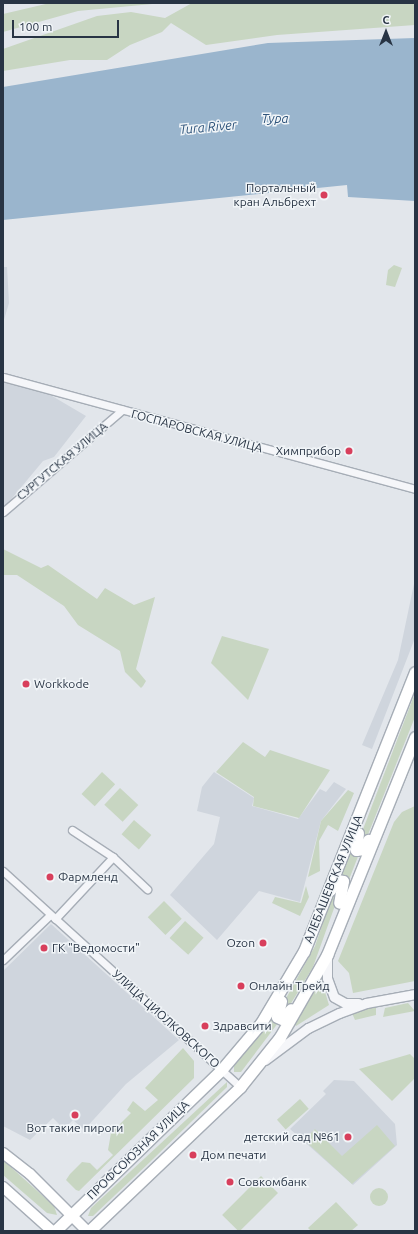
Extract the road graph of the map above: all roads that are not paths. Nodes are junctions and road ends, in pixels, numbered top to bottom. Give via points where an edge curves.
1 (3, 377) edge
2 (122, 410) junction
3 (415, 489) edge
4 (3, 512) edge
5 (415, 672) edge
6 (415, 737) edge
7 (364, 804) junction
8 (72, 830) dead end
9 (376, 830) junction
10 (114, 857) junction
11 (3, 871) edge
12 (147, 889) dead end
13 (326, 892) junction
14 (52, 917) junction
15 (339, 921) junction
16 (327, 955) junction
17 (3, 960) edge
18 (292, 973) junction
19 (415, 994) edge
20 (366, 1003) junction
21 (283, 1021) junction
22 (300, 1034) junction
23 (259, 1065) junction
24 (222, 1069) junction
25 (240, 1087) junction
26 (3, 1153) edge
27 (3, 1186) edge
28 (72, 1215) junction
29 (52, 1231) edge
30 (56, 1231) edge
31 (88, 1231) edge

1 - 2 street, ГОСПАРОВСКАЯ УЛИЦА
2 - 3 street, ГОСПАРОВСКАЯ УЛИЦА
2 - 4 street, СУРГУТСКАЯ УЛИЦА
5 - 7 main road, АЛЕБАШЕВСКАЯ УЛИЦА
6 - 9 main road, АЛЕБАШЕВСКАЯ УЛИЦА
7 - 9 main road via 356,850 364,849
7 - 13 main road, АЛЕБАШЕВСКАЯ УЛИЦА
8 - 10 street
9 - 15 main road, АЛЕБАШЕВСКАЯ УЛИЦА
10 - 12 street
10 - 14 street
11 - 14 street, УЛИЦА ЦИОЛКОВСКОГО
13 - 15 main road via 338,880 344,881
13 - 18 main road, АЛЕБАШЕВСКАЯ УЛИЦА
14 - 17 street
14 - 24 street, УЛИЦА ЦИОЛКОВСКОГО
15 - 16 main road, АЛЕБАШЕВСКАЯ УЛИЦА
16 - 20 street via 327,978 334,997 345,1003
16 - 21 main road, АЛЕБАШЕВСКАЯ УЛИЦА via 302,1000
18 - 21 main road via 291,983 276,1011
18 - 24 main road, АЛЕБАШЕВСКАЯ УЛИЦА via 261,1023
19 - 20 street
20 - 22 street
21 - 22 street
21 - 23 main road, АЛЕБАШЕВСКАЯ УЛИЦА
22 - 23 street
23 - 25 main road, АЛЕБАШЕВСКАЯ УЛИЦА
24 - 25 street, УЛИЦА ЦИОЛКОВСКОГО
24 - 28 main road, ПРОФСОЮЗНАЯ УЛИЦА
25 - 31 main road, ПРОФСОЮЗНАЯ УЛИЦА
26 - 28 main road
27 - 29 main road
28 - 30 main road, ПРОФСОЮЗНАЯ УЛИЦА
28 - 31 main road

